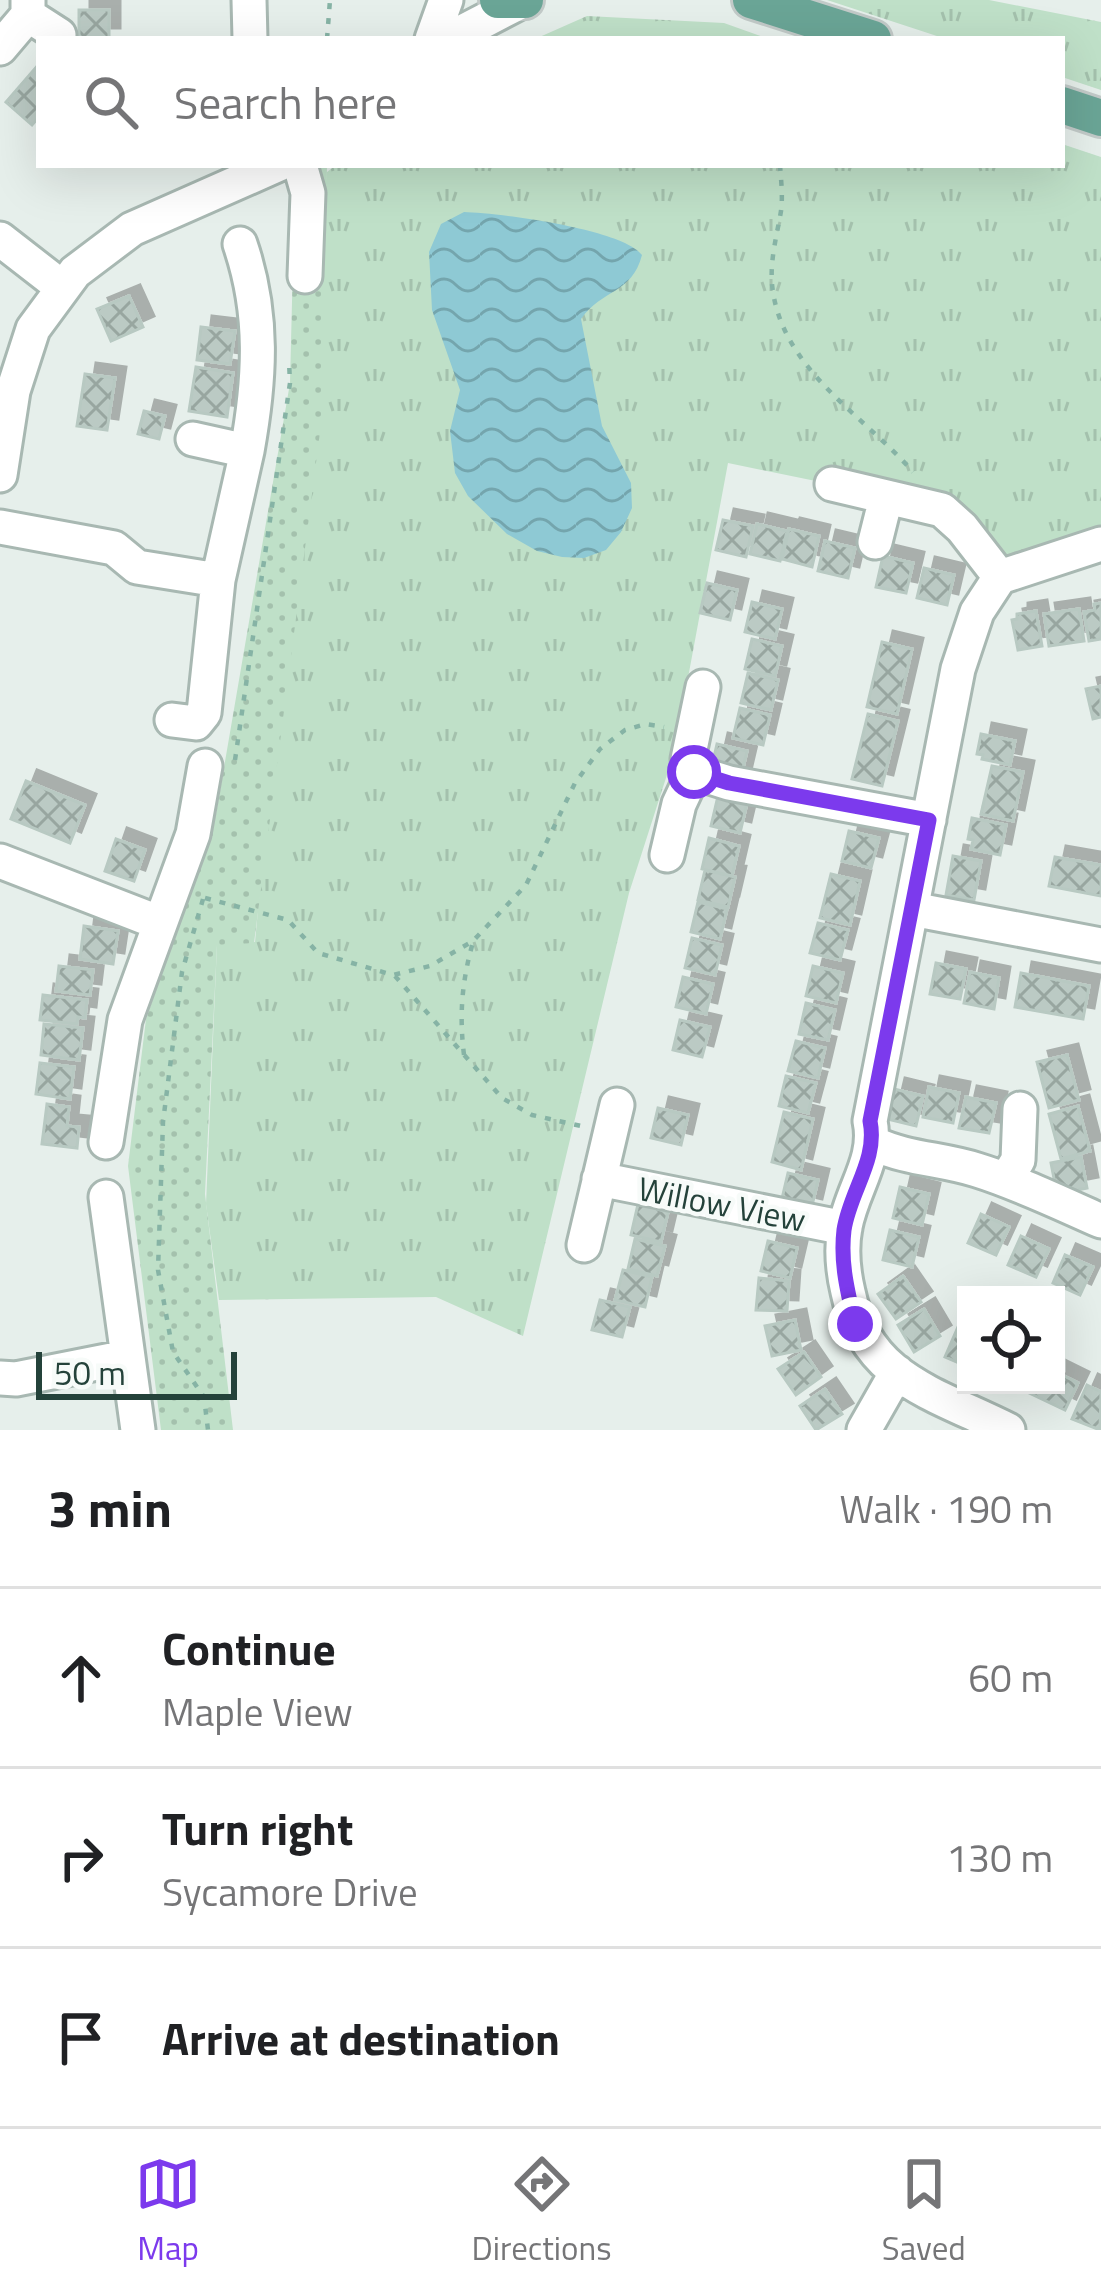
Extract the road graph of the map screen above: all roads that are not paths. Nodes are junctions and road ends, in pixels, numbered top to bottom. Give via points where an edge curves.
1 (249, 0) edge
2 (446, 0) edge
3 (751, 0) edge
4 (514, 1) edge
5 (28, 8) edge
6 (59, 35) dead end
7 (250, 36) edge
8 (433, 36) edge
9 (454, 36) edge
10 (864, 36) edge
11 (0, 48) edge
12 (1065, 106) edge
13 (1101, 118) edge
14 (270, 168) edge
15 (301, 168) edge
16 (0, 239) edge
17 (240, 244) dead end
18 (305, 276) dead end
19 (63, 288) junction
20 (193, 439) dead end
21 (247, 451) junction
22 (0, 475) edge
23 (832, 484) dead end
24 (886, 498) junction
25 (0, 527) edge
26 (875, 542) dead end
27 (1101, 544) edge
28 (1000, 577) junction
29 (218, 580) junction
30 (703, 687) dead end
31 (172, 720) dead end
32 (205, 766) dead end
33 (694, 772) junction
34 (929, 820) junction
35 (667, 855) dead end
36 (0, 861) edge
37 (912, 909) junction
38 (160, 923) junction
39 (1101, 945) edge
40 (1020, 1108) dead end
41 (613, 1119) road end
42 (106, 1142) dead end
43 (874, 1144) junction
44 (599, 1179) junction
45 (1006, 1180) junction
46 (106, 1197) dead end
47 (1101, 1221) edge
48 (844, 1228) junction
49 (584, 1245) dead end
50 (127, 1357) junction
51 (897, 1372) junction
52 (0, 1378) edge
53 (138, 1429) edge
54 (864, 1430) edge
55 (1008, 1430) edge

1 - 7 street
2 - 8 street
3 - 10 main road
4 - 9 street
5 - 6 street
5 - 11 street
12 - 13 main road
14 - 19 street via 132,229
15 - 18 street via 308,193
16 - 19 street
17 - 21 street via 260,358
19 - 22 street via 32,329
20 - 21 street
21 - 29 street
23 - 24 street
24 - 26 street
24 - 28 street via 942,510
25 - 29 street via 114,548 137,567
27 - 28 street
28 - 34 street via 977,612 958,669
29 - 31 street via 204,713 196,723
30 - 33 street via 688,759
32 - 38 street via 193,834
33 - 34 street
33 - 35 street
34 - 37 street
36 - 38 street
37 - 39 street
37 - 43 street via 870,1121
38 - 42 street via 124,1020
40 - 45 street via 1018,1160
41 - 44 street, Willow View
43 - 45 street
43 - 48 street
44 - 48 street, Willow View
44 - 49 street, Willow View
45 - 47 street
46 - 50 street
48 - 51 street via 855,1324
50 - 52 street
50 - 53 street
51 - 54 street
51 - 55 street

